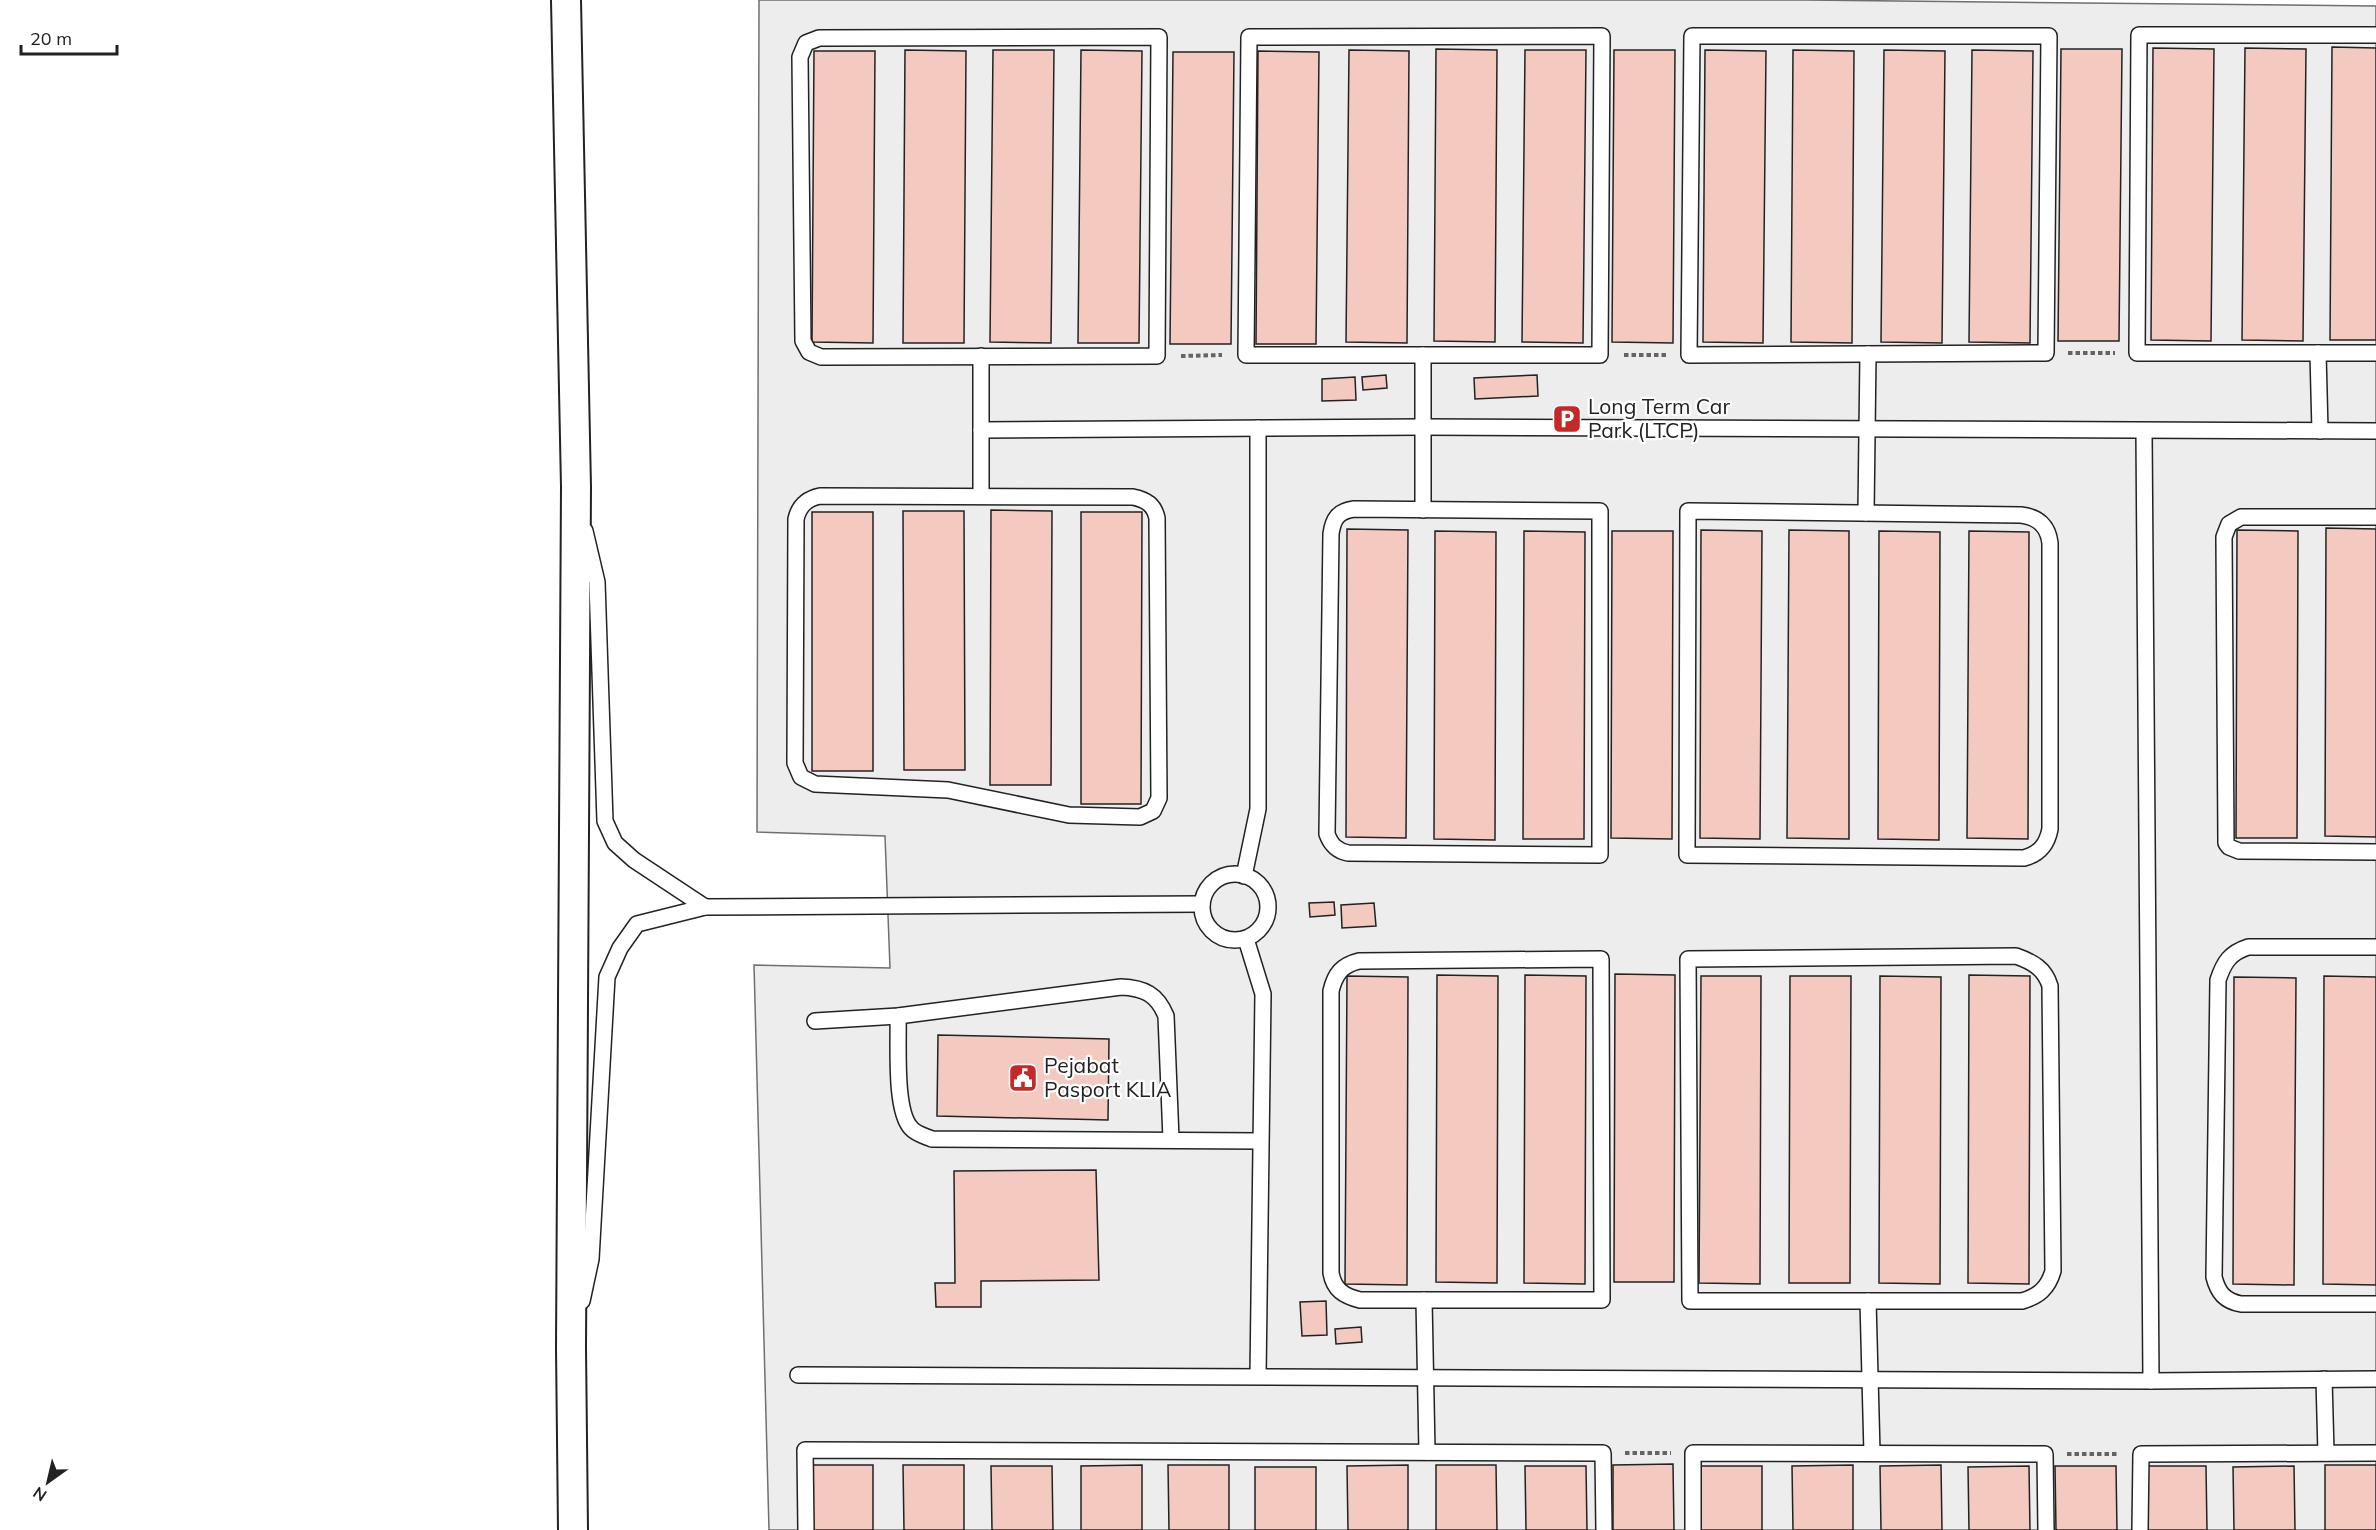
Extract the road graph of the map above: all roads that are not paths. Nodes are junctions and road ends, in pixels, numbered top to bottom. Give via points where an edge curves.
1 (566, 0) edge
2 (2376, 35) edge
3 (2318, 353) junction
4 (2376, 353) edge
5 (1868, 354) junction
6 (1423, 355) junction
7 (981, 356) junction
8 (1422, 427) junction
9 (1258, 428) junction
10 (1867, 428) junction
11 (981, 430) junction
12 (2144, 430) junction
13 (2320, 431) junction
14 (2376, 431) edge
15 (576, 487) junction
16 (981, 496) junction
17 (1423, 510) junction
18 (1866, 513) junction
19 (2376, 517) edge
20 (2376, 852) edge
21 (1244, 876) junction
22 (1202, 904) junction
23 (705, 907) junction
24 (1246, 939) junction
25 (2376, 947) edge
26 (898, 1016) junction
27 (815, 1021) dead end
28 (1171, 1140) junction
29 (1260, 1141) junction
30 (1424, 1300) junction
31 (1868, 1301) junction
32 (2376, 1304) edge
33 (571, 1348) junction
34 (798, 1375) dead end
35 (1258, 1376) junction
36 (1426, 1376) junction
37 (1870, 1379) junction
38 (2324, 1379) junction
39 (2376, 1379) edge
40 (2151, 1381) junction
41 (1427, 1452) junction
42 (1872, 1453) junction
43 (2326, 1453) junction
44 (2376, 1453) edge
45 (573, 1530) edge
46 (806, 1530) edge
47 (1604, 1530) edge
48 (1693, 1530) edge
49 (2046, 1530) edge
50 (2140, 1530) edge

1 - 15 street
2 - 3 lane via 2139,35 2137,353
3 - 4 lane
3 - 13 lane
5 - 5 lane via 2046,353 2049,36 1692,36 1689,355
5 - 10 lane
6 - 6 lane via 1600,355 1602,36 1249,37 1246,355
6 - 8 lane
7 - 7 lane via 821,357 805,347 802,50 812,40 1159,38 1156,356
7 - 11 lane
8 - 9 lane
8 - 10 lane
8 - 17 lane
9 - 11 lane
9 - 21 lane via 1257,809
10 - 12 lane
10 - 18 lane
11 - 16 lane
12 - 13 lane
12 - 40 lane
13 - 14 lane
15 - 23 lane via 597,582 605,821 615,843
15 - 33 street
16 - 16 lane via 1133,497 1155,510 1159,798 1147,815 1069,815 948,790 815,784 807,782 797,771 798,511 810,498 820,496
17 - 17 lane via 1600,511 1600,855 1348,853 1330,842 1327,834 1332,525 1344,510
18 - 18 lane via 2032,516 2049,533 2048,839 2041,850 2024,858 1687,855 1688,511
19 - 20 lane via 2241,517 2229,524 2224,537 2226,843 2239,851
21 - 22 lane via 1217,880 1209,887
21 - 24 lane via 1262,887 1268,907 1263,927
22 - 23 lane
22 - 24 lane via 1203,915 1215,933 1235,941
23 - 33 lane via 637,924 607,977 591,1259
24 - 29 lane via 1263,994
25 - 32 lane via 2248,947 2228,957 2221,969 2214,1277 2222,1295 2241,1304
26 - 27 lane
26 - 28 lane via 900,1108 912,1130 921,1135 932,1139
26 - 28 lane via 1137,988 1161,1004 1166,1016
28 - 29 lane
29 - 35 lane
30 - 30 lane via 1602,1300 1600,959 1359,961 1340,970 1334,981 1333,1284 1350,1298 1360,1300
30 - 36 lane
31 - 31 lane via 2022,1301 2042,1292 2050,1282 2053,1270 2047,976 2029,961 2016,957 1688,959 1690,1301
31 - 37 lane
33 - 45 street
34 - 35 lane
35 - 36 lane
36 - 37 lane
36 - 41 lane
37 - 40 lane
37 - 42 lane
38 - 39 lane
38 - 40 lane
38 - 43 lane
41 - 46 lane via 805,1450
41 - 47 lane via 1603,1453
42 - 48 lane via 1693,1453
42 - 49 lane via 2045,1454
43 - 44 lane
43 - 50 lane via 2141,1454

